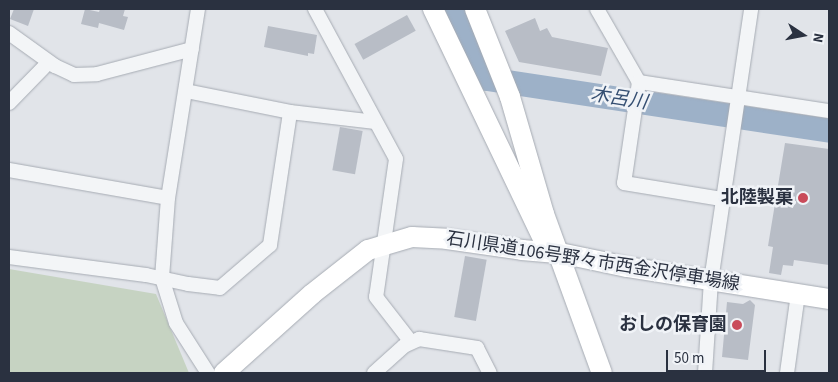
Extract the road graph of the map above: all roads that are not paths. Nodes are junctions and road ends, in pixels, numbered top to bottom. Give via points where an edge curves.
1 (198, 9) edge
2 (314, 9) edge
3 (433, 9) edge
4 (475, 9) edge
5 (597, 9) edge
6 (751, 9) edge
7 (9, 33) edge
8 (192, 49) junction
9 (49, 62) junction
10 (639, 84) junction
11 (186, 91) junction
12 (737, 99) junction
13 (9, 103) edge
14 (829, 111) edge
15 (290, 112) junction
16 (375, 122) junction
17 (9, 170) edge
18 (168, 198) junction
19 (722, 199) junction
20 (384, 244) junction
21 (560, 253) junction
22 (9, 257) edge
23 (162, 278) junction
24 (711, 281) junction
25 (798, 294) junction
26 (829, 299) edge
27 (412, 342) junction
28 (208, 373) edge
29 (224, 373) edge
30 (374, 373) edge
31 (490, 373) edge
32 (602, 373) edge
33 (704, 373) edge
34 (787, 373) edge

1 - 8 street
2 - 16 street
3 - 21 main road via 543,240
4 - 21 main road via 510,97 544,214
5 - 10 street
6 - 12 street
7 - 9 street
8 - 9 street via 97,74 74,75
8 - 11 street
9 - 13 street
10 - 12 street
10 - 19 street via 624,183
11 - 15 street
11 - 18 street
12 - 14 street
12 - 19 street
15 - 16 street
15 - 23 street via 270,245 220,288
16 - 20 street via 396,159
17 - 18 street
18 - 23 street
19 - 24 street
20 - 21 main road, 石川県道106号野々市西金沢停車場線 via 412,237 428,237
20 - 27 street via 376,297
20 - 29 main road, 石川県道106号野々市西金沢停車場線 via 368,250 312,294
21 - 24 main road, 石川県道106号野々市西金沢停車場線
21 - 32 main road
22 - 23 street
23 - 28 street via 176,323
24 - 25 main road, 石川県道106号野々市西金沢停車場線
24 - 33 street
25 - 26 main road, 石川県道106号野々市西金沢停車場線
25 - 34 street
27 - 30 street
27 - 31 street via 419,338 477,348

